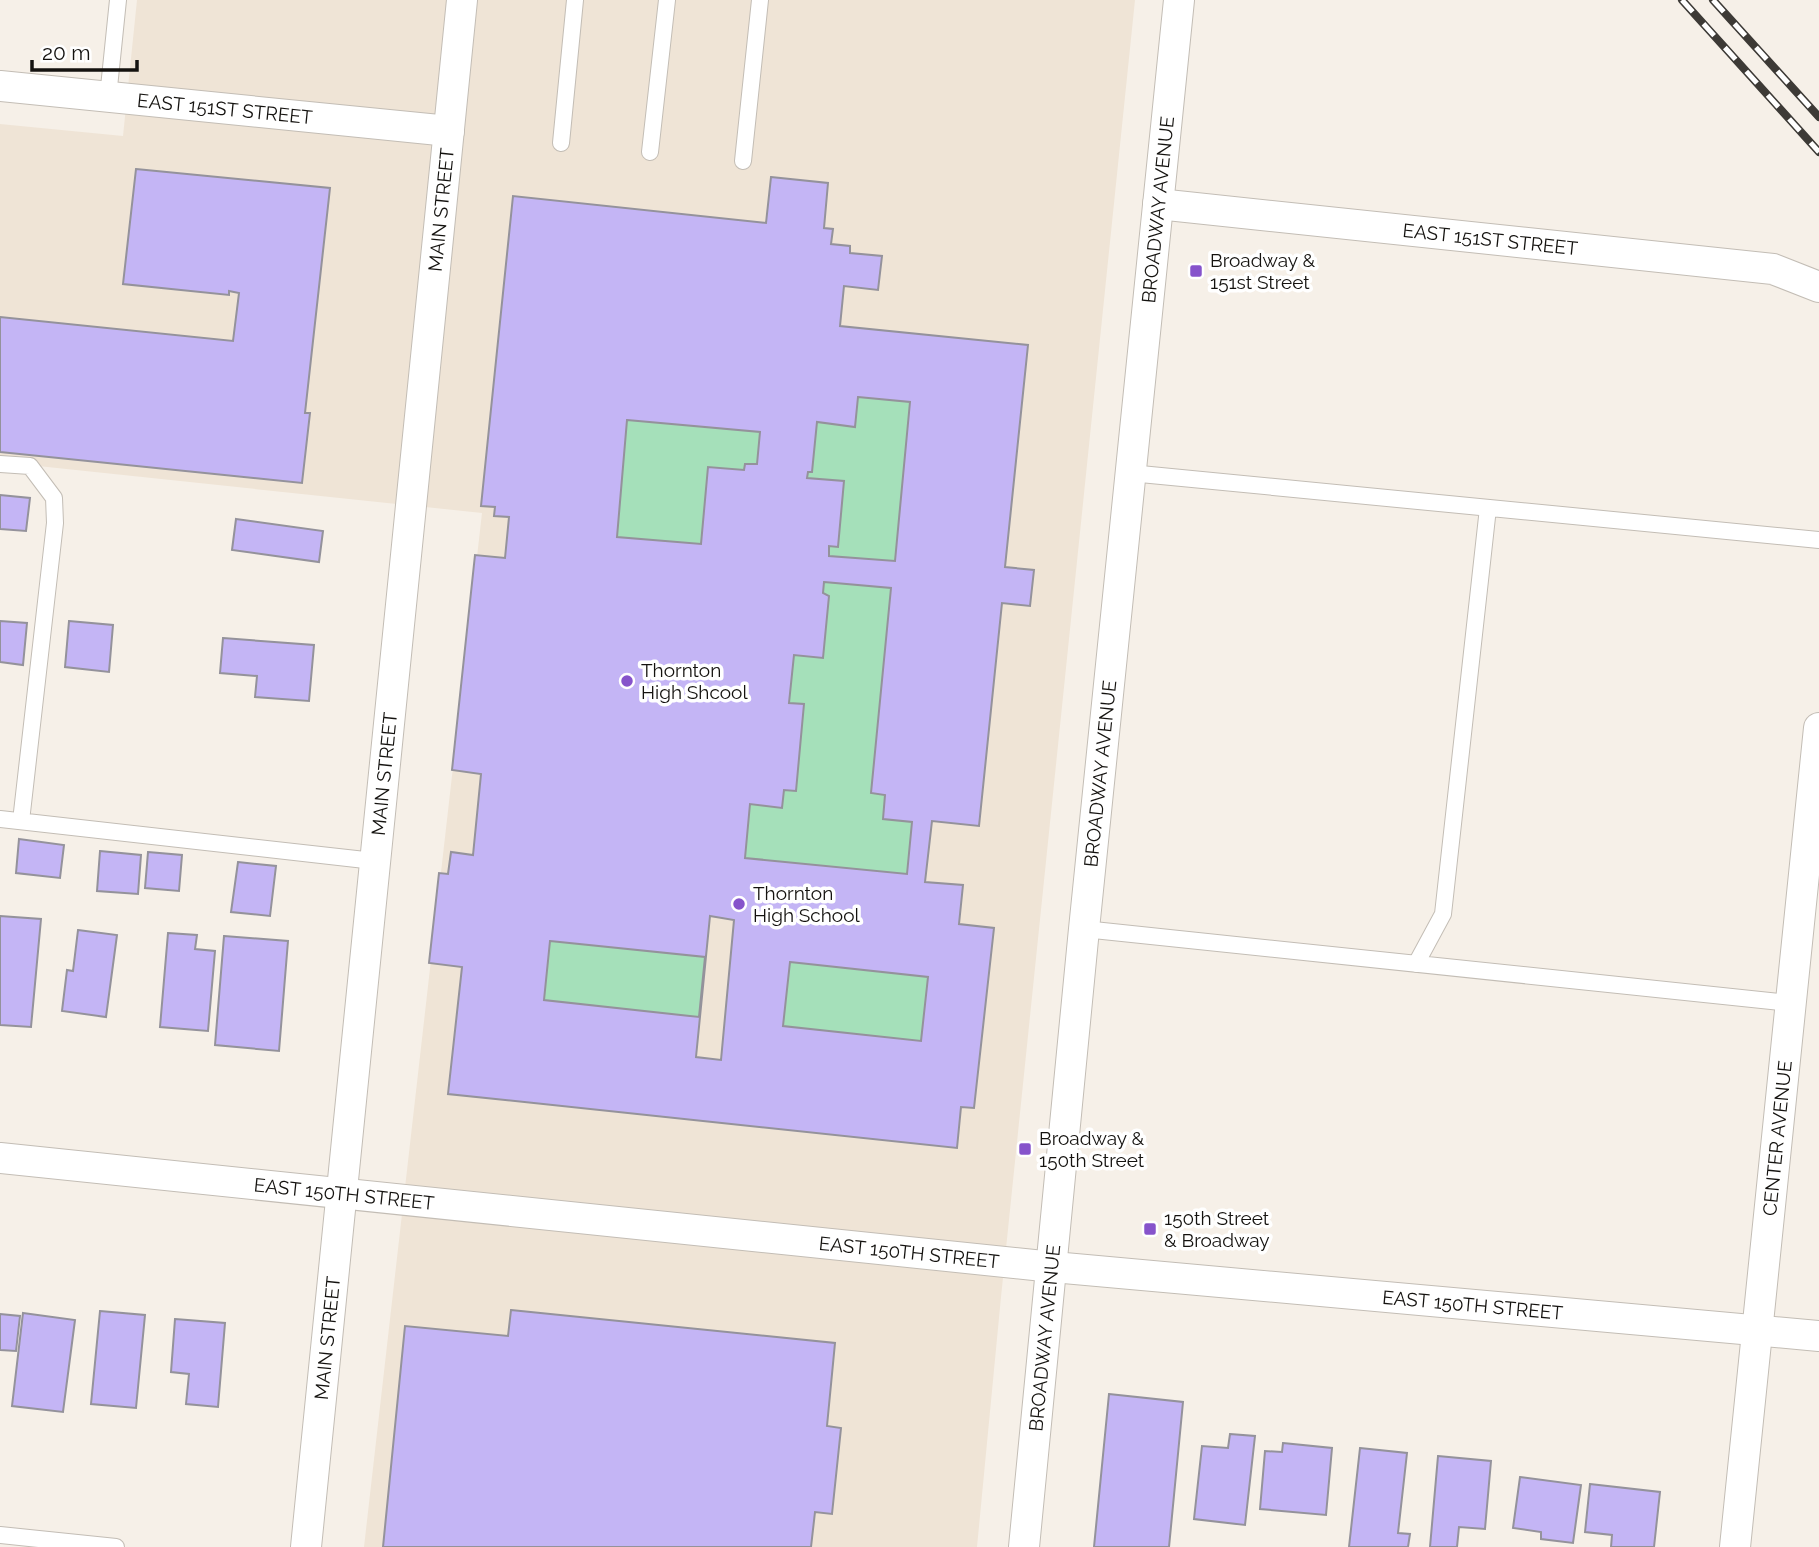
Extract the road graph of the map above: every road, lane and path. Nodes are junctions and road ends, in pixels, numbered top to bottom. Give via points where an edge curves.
1 (118, 0) edge
2 (462, 0) edge
3 (575, 0) edge
4 (667, 0) edge
5 (760, 0) edge
6 (1178, 0) edge
7 (0, 86) edge
8 (108, 97) junction
9 (449, 131) junction
10 (561, 143) dead end
11 (650, 152) dead end
12 (743, 162) dead end
13 (1158, 204) junction
14 (1819, 287) edge
15 (0, 464) edge
16 (1130, 473) junction
17 (1488, 508) junction
18 (1819, 540) edge
19 (1819, 728) edge
20 (0, 819) edge
21 (21, 821) junction
22 (374, 861) junction
23 (1084, 929) junction
24 (1416, 964) junction
25 (1790, 1003) junction
26 (0, 1158) edge
27 (341, 1193) junction
28 (1052, 1267) junction
29 (1756, 1329) junction
30 (1819, 1336) edge
31 (0, 1535) edge
32 (117, 1547) edge
33 (306, 1547) edge
34 (1024, 1547) edge
35 (1735, 1547) edge

1 - 8 lane
2 - 9 street, MAIN STREET
3 - 10 lane
4 - 11 lane
5 - 12 lane
6 - 13 street, BROADWAY AVENUE
7 - 8 street, EAST 151ST STREET
8 - 9 street, EAST 151ST STREET
9 - 22 street, MAIN STREET
13 - 14 street, EAST 151ST STREET via 1773,269
13 - 16 street, BROADWAY AVENUE
15 - 21 lane via 30,466 54,498 55,523
16 - 17 lane
16 - 23 street, BROADWAY AVENUE
17 - 18 lane
17 - 24 lane via 1443,914
19 - 25 street, CENTER AVENUE
20 - 21 lane
21 - 22 lane
22 - 27 street, MAIN STREET
23 - 24 lane
23 - 28 street, BROADWAY AVENUE
24 - 25 lane
25 - 29 street, CENTER AVENUE
26 - 27 street, EAST 150TH STREET
27 - 28 street, EAST 150TH STREET
27 - 33 street, MAIN STREET
28 - 29 street, EAST 150TH STREET
28 - 34 street, BROADWAY AVENUE
29 - 30 street, EAST 150TH STREET
29 - 35 street, CENTER AVENUE
31 - 32 lane

